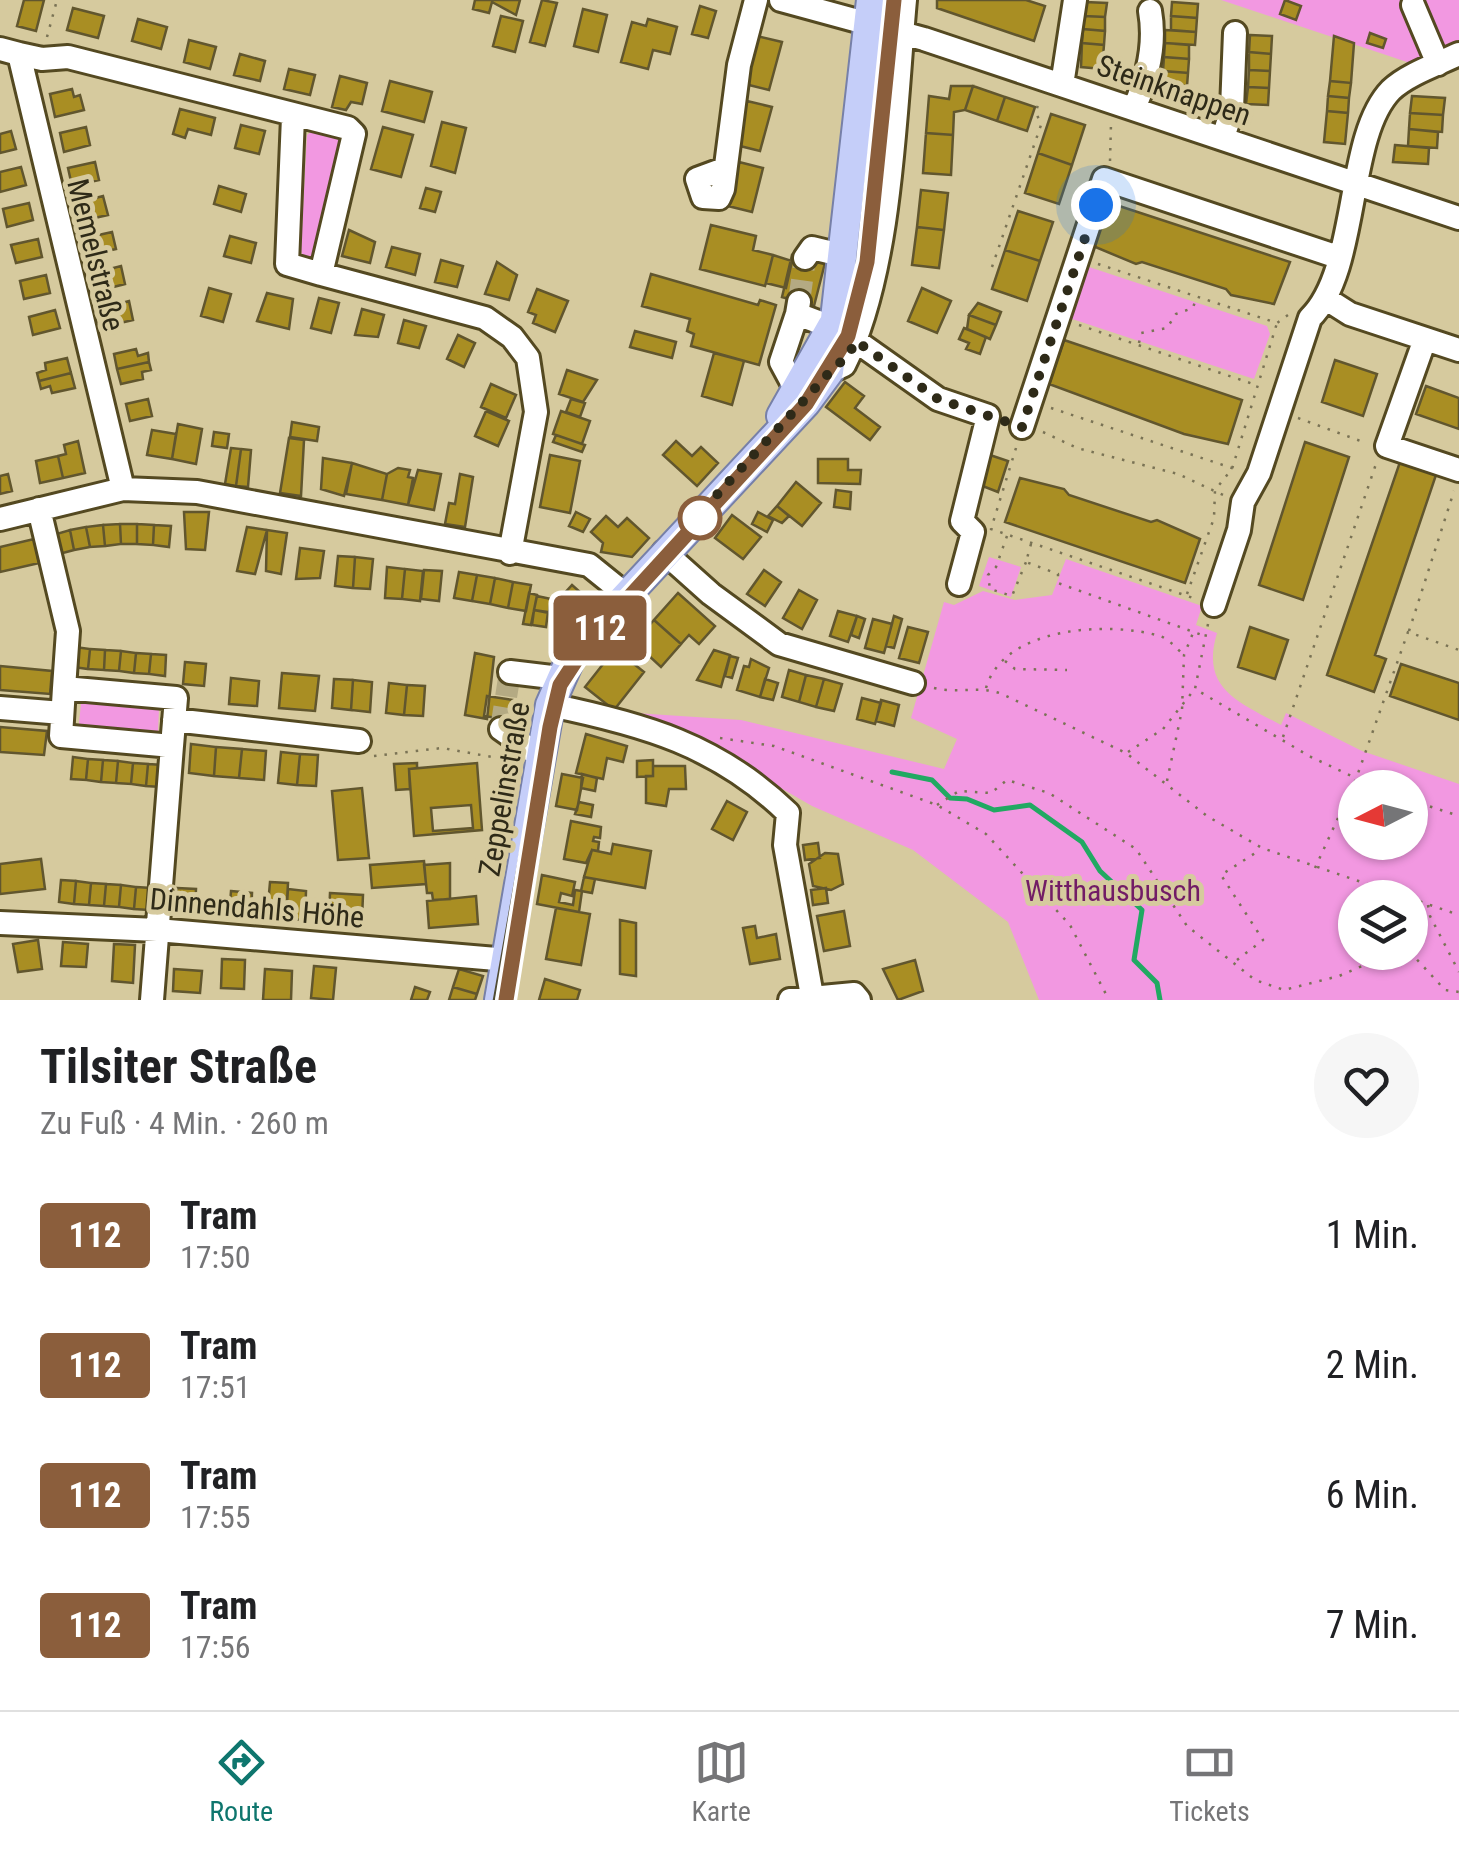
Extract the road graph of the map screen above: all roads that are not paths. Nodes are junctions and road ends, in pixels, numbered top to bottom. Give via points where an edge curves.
1 (756, 0) edge
2 (781, 0) edge
3 (905, 0) edge
4 (1075, 0) edge
5 (1413, 5) dead end
6 (1150, 11) dead end
7 (870, 12) edge
8 (902, 33) junction
9 (1235, 33) dead end
10 (20, 54) edge
11 (1449, 59) edge
12 (1052, 89) junction
13 (1134, 108) junction
14 (293, 117) junction
15 (1224, 138) junction
16 (724, 169) dead end
17 (1358, 184) junction
18 (1459, 218) edge
19 (845, 256) junction
20 (1338, 256) junction
21 (806, 258) dead end
22 (321, 274) junction
23 (1328, 300) junction
24 (832, 326) junction
25 (1425, 339) junction
26 (856, 341) junction
27 (1459, 350) edge
28 (829, 372) junction
29 (795, 388) junction
30 (1022, 427) road end
31 (776, 430) junction
32 (1459, 473) edge
33 (123, 489) junction
34 (39, 509) junction
35 (0, 519) edge
36 (664, 552) junction
37 (510, 553) junction
38 (959, 584) dead end
39 (625, 594) junction
40 (1214, 606) road end
41 (510, 672) dead end
42 (913, 683) road end
43 (64, 688) junction
44 (555, 692) junction
45 (0, 708) edge
46 (62, 713) junction
47 (174, 720) junction
48 (501, 730) dead end
49 (358, 741) road end
50 (172, 746) junction
51 (540, 763) junction
52 (0, 923) edge
53 (157, 930) junction
54 (508, 960) junction
55 (801, 998) edge
56 (152, 1000) edge
57 (499, 1000) edge
58 (858, 1000) edge

1 - 16 street
2 - 7 street, Steinknappen
3 - 8 street, Zeppelinstraße
4 - 12 street
5 - 11 street
6 - 13 street via 1154,32 1146,82
7 - 8 street, Steinknappen
7 - 19 main road, Zeppelinstraße
8 - 12 street, Steinknappen
8 - 26 street, Zeppelinstraße via 878,256
9 - 15 street
10 - 14 street via 68,57
10 - 33 street, Memelstraße
11 - 17 street via 1390,91 1364,150
12 - 13 street, Steinknappen
13 - 15 street, Steinknappen
14 - 22 street via 286,264
14 - 22 street via 354,134
15 - 17 street, Steinknappen
17 - 18 street, Steinknappen
17 - 20 street
19 - 21 street via 812,248
19 - 24 main road, Zeppelinstraße
20 - 23 street
20 - 30 street via 1104,179
22 - 37 street via 485,318 512,336 528,358 536,412
23 - 25 street
23 - 40 street via 1310,318 1260,473 1243,502
24 - 26 street
24 - 28 main road, Zeppelinstraße
24 - 29 main road, Zeppelinstraße
24 - 29 street via 798,308 781,362
25 - 27 street
25 - 32 street via 1387,446
26 - 28 street, Zeppelinstraße via 844,365
26 - 38 street via 938,399 988,416 962,521 973,532
28 - 31 main road, Zeppelinstraße
29 - 31 main road, Zeppelinstraße
31 - 36 main road, Zeppelinstraße
33 - 34 street
33 - 37 street via 197,492
34 - 35 street
34 - 43 street via 68,631
36 - 39 main road, Zeppelinstraße
36 - 42 street via 779,644
37 - 39 street via 589,565
39 - 44 main road, Zeppelinstraße via 573,653
41 - 44 street
43 - 46 street
43 - 47 street via 176,698
44 - 51 main road, Zeppelinstraße
44 - 55 street via 722,759 788,812
45 - 46 street
46 - 50 street via 61,736
47 - 49 street
47 - 50 street
48 - 51 street
50 - 53 street
51 - 54 main road, Zeppelinstraße
52 - 53 street, Dinnendahls Höhe
53 - 54 street, Dinnendahls Höhe
53 - 56 street
54 - 57 main road, Zeppelinstraße
55 - 58 street via 854,994

